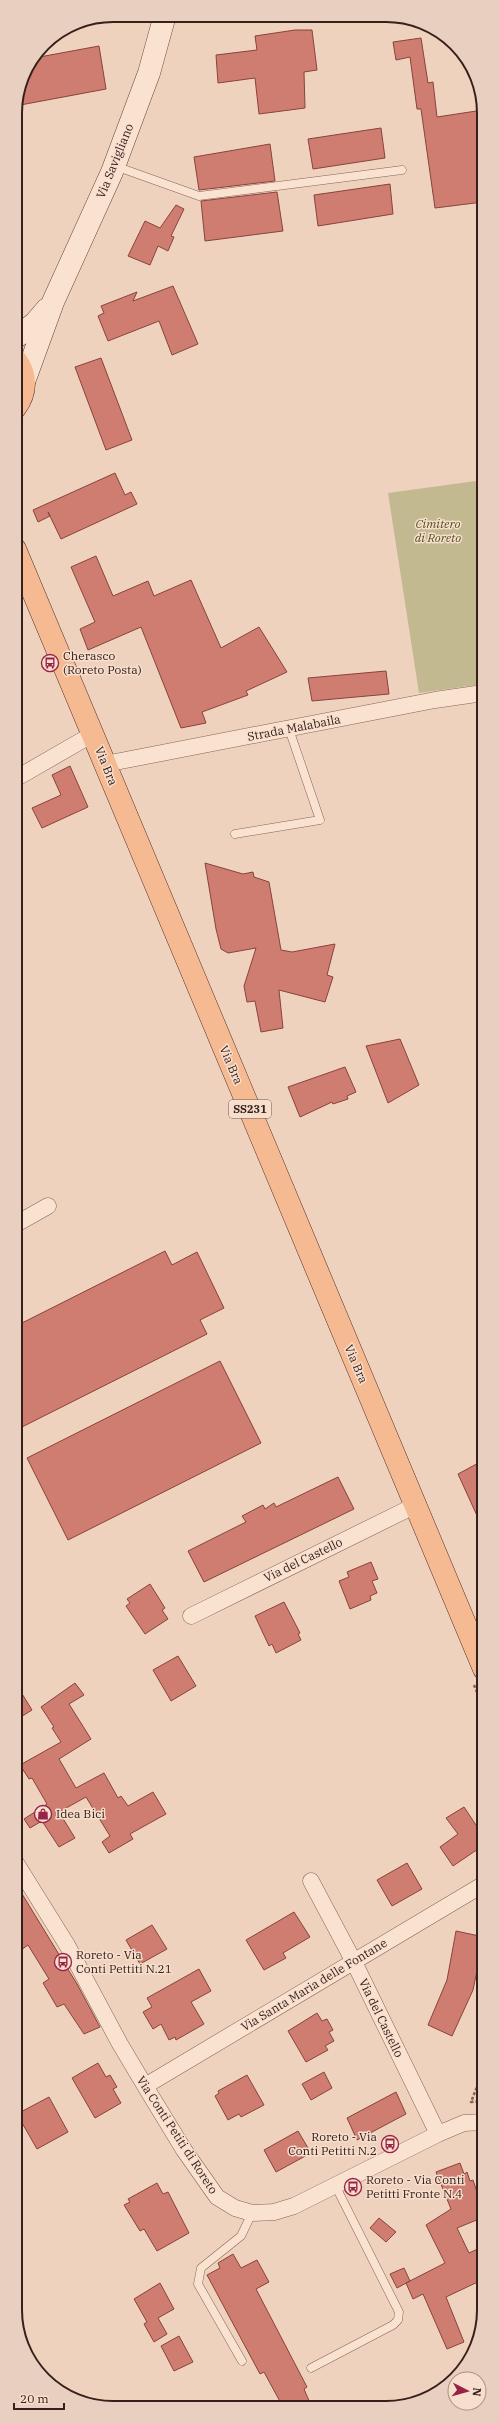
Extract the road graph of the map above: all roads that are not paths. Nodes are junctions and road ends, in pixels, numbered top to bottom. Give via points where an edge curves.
1 (163, 22) edge
2 (114, 166) junction
3 (402, 170) dead end
4 (53, 302) junction
5 (22, 333) edge
6 (22, 369) edge
7 (25, 379) junction
8 (22, 395) edge
9 (22, 565) edge
10 (477, 694) edge
11 (289, 729) junction
12 (94, 734) junction
13 (105, 764) junction
14 (22, 775) edge
15 (235, 834) dead end
16 (48, 1206) dead end
17 (22, 1221) edge
18 (416, 1505) junction
19 (191, 1616) dead end
20 (477, 1652) edge
21 (22, 1873) edge
22 (311, 1881) dead end
23 (477, 1888) edge
24 (354, 1962) junction
25 (145, 2086) junction
26 (477, 2122) edge
27 (438, 2134) junction
28 (335, 2184) junction
29 (252, 2213) junction
30 (242, 2361) dead end
31 (311, 2368) dead end

1 - 2 main road, Via Savigliano via 149,73
2 - 3 lane via 199,196
2 - 4 main road, Via Savigliano
4 - 5 main road, Via Savigliano via 35,323
4 - 7 main road, Via Savigliano
6 - 7 main road
7 - 8 main road
9 - 12 main road, Via Bra / SS231
10 - 11 street, Strada Malabaila
11 - 13 street, Strada Malabaila
11 - 15 lane via 320,820
12 - 13 main road, Via Bra / SS231
12 - 14 street
13 - 18 main road, Via Bra / SS231
16 - 17 street
18 - 19 street, Via del Castello
18 - 20 main road, Via Bra / SS231
21 - 25 street, Via Conti Petiti di Roreto via 67,1945
22 - 24 street, Via del Castello
23 - 24 street, Via Santa Maria delle Fontane
24 - 25 street, Via Santa Maria delle Fontane
24 - 27 street, Via del Castello
25 - 29 street, Via Conti Petiti di Roreto via 184,2150 217,2197 235,2208
26 - 27 street, Via Conti Petiti di Roreto via 464,2123
27 - 28 street, Via Conti Petiti di Roreto
28 - 29 street, Via Conti Petiti di Roreto via 294,2206 274,2212
28 - 31 lane via 399,2312 398,2320
29 - 30 lane via 240,2236 201,2268 198,2276 198,2284

